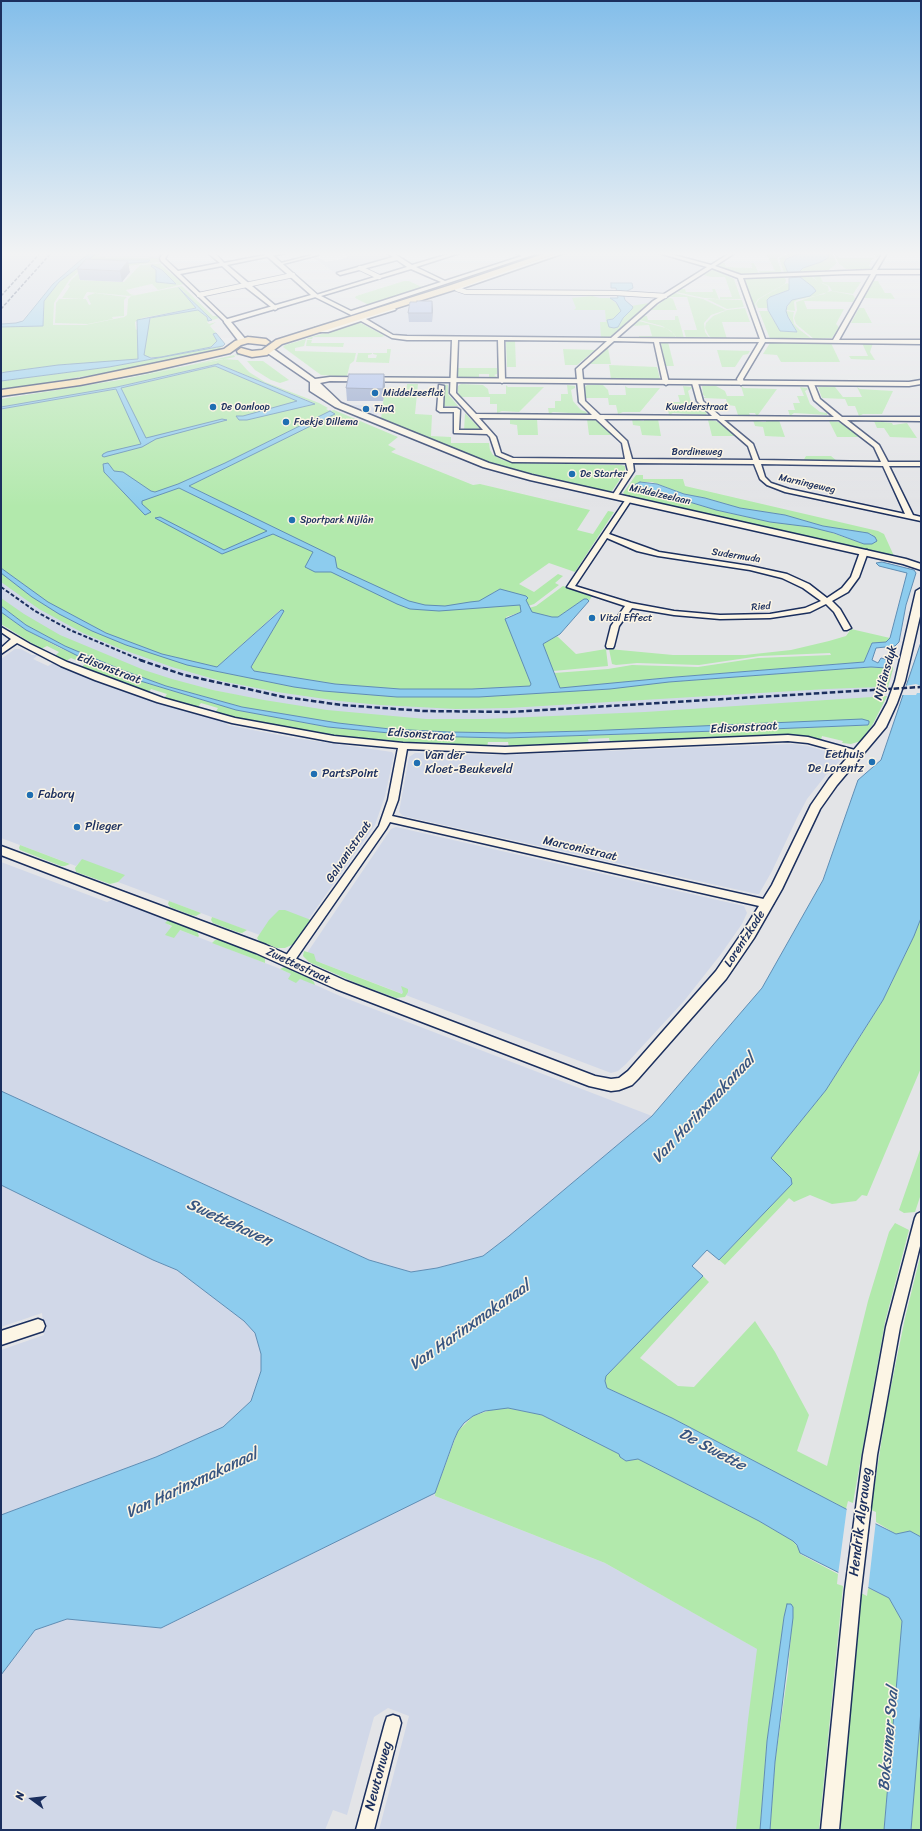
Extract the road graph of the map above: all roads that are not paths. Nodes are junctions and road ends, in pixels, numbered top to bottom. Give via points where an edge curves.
1 (237, 336) edge
2 (250, 336) edge
3 (286, 336) edge
4 (295, 336) edge
5 (396, 336) edge
6 (616, 336) edge
7 (761, 336) edge
8 (838, 336) edge
9 (455, 339) junction
10 (501, 339) junction
11 (612, 340) junction
12 (656, 340) junction
13 (763, 341) junction
14 (835, 341) junction
15 (921, 342) edge
16 (265, 344) junction
17 (241, 347) junction
18 (259, 354) junction
19 (453, 381) junction
20 (502, 381) junction
21 (579, 382) junction
22 (316, 383) junction
23 (666, 383) junction
24 (695, 383) junction
25 (741, 383) junction
26 (920, 383) edge
27 (811, 384) junction
28 (441, 386) dead end
29 (1, 395) edge
30 (466, 408) junction
31 (456, 410) junction
32 (473, 416) junction
33 (597, 416) junction
34 (718, 417) junction
35 (840, 418) junction
36 (921, 419) edge
37 (488, 432) junction
38 (630, 462) junction
39 (757, 463) junction
40 (886, 464) junction
41 (921, 464) edge
42 (615, 496) junction
43 (629, 499) junction
44 (910, 517) junction
45 (921, 519) edge
46 (605, 535) junction
47 (864, 552) junction
48 (921, 566) edge
49 (921, 591) edge
50 (828, 602) junction
51 (630, 605) junction
52 (847, 628) dead end
53 (1, 629) edge
54 (16, 639) junction
55 (610, 646) dead end
56 (1, 652) edge
57 (403, 746) junction
58 (859, 754) junction
59 (387, 818) junction
60 (1, 850) edge
61 (768, 904) junction
62 (289, 960) junction
63 (594, 1082) joint
64 (921, 1218) edge
65 (38, 1326) dead end
66 (1, 1338) edge
67 (393, 1723) dead end
68 (365, 1830) edge
69 (830, 1830) edge

1 - 17 street
2 - 16 street, Middelzeelaan
3 - 16 main road
4 - 16 main road
5 - 9 street
6 - 11 street
7 - 13 street
8 - 14 street
9 - 10 street
9 - 19 street, Bordineweg
10 - 11 street
10 - 20 street
11 - 12 street
11 - 21 street via 580,368
12 - 13 street
12 - 23 street
13 - 14 street
13 - 25 street via 740,379
14 - 15 street
16 - 17 main road
16 - 17 main road via 257,352
16 - 18 main road
16 - 22 street, Middelzeelaan
17 - 18 main road
17 - 29 main road via 142,370
17 - 29 main road via 212,358 103,380
18 - 22 street, Middelzeelaan via 265,355 304,382
19 - 20 street
19 - 22 street via 330,379
19 - 30 street, Bordineweg via 453,394
20 - 21 street
21 - 23 street
21 - 33 street via 582,402
22 - 42 street, Middelzeelaan via 313,389 334,402 486,465
23 - 24 street
24 - 25 street
24 - 34 street, Marningeweg via 700,401
25 - 27 street
26 - 27 street
27 - 35 street via 819,402
28 - 31 street via 440,410
30 - 31 street
30 - 32 street, Bordineweg
31 - 37 street via 456,432
32 - 33 street, Kwelderstraat
32 - 37 street, Bordineweg
33 - 34 street, Kwelderstraat
33 - 38 street via 626,442
34 - 35 street, Kwelderstraat
34 - 39 street, Marningeweg via 748,441
35 - 36 street, Kwelderstraat
35 - 40 street via 873,442
37 - 38 street, Bordineweg via 493,437 498,454 512,460
38 - 39 street, Bordineweg
38 - 42 street via 630,474
39 - 40 street, Bordineweg
39 - 44 street, Marningeweg via 764,480 777,488
40 - 41 street, Bordineweg
40 - 44 street
42 - 43 street, Middelzeelaan
43 - 46 street, Ried
43 - 47 street, Middelzeelaan
44 - 45 street, Marningeweg
46 - 50 street, Sudermuda via 658,554 777,574 806,586
46 - 51 street, Ried via 571,587
47 - 48 street, Middelzeelaan
47 - 50 street, Ried via 850,584
49 - 58 street, Nijlânsdyk via 900,681 892,703 880,728
50 - 51 street, Ried via 792,613 737,618 690,615
50 - 52 street, Sudermuda
51 - 55 street via 615,626
53 - 54 street, Edisonstraat
54 - 56 street
54 - 57 street, Edisonstraat via 98,678 190,710 298,734
57 - 58 street, Edisonstraat via 505,750 788,738 808,740
57 - 59 street, Galvanistraat
58 - 61 street, Lorentzkade via 833,782 815,808
59 - 61 street, Marconistraat
59 - 62 street, Galvanistraat via 378,835
60 - 62 street, Zwettestraat
61 - 63 street, Lorentzkade via 716,981 633,1075 619,1084
62 - 63 street, Zwettestraat via 345,987
64 - 69 street, Hendrik Algraweg via 893,1327 862,1506
65 - 66 street
67 - 68 street, Newtonweg

